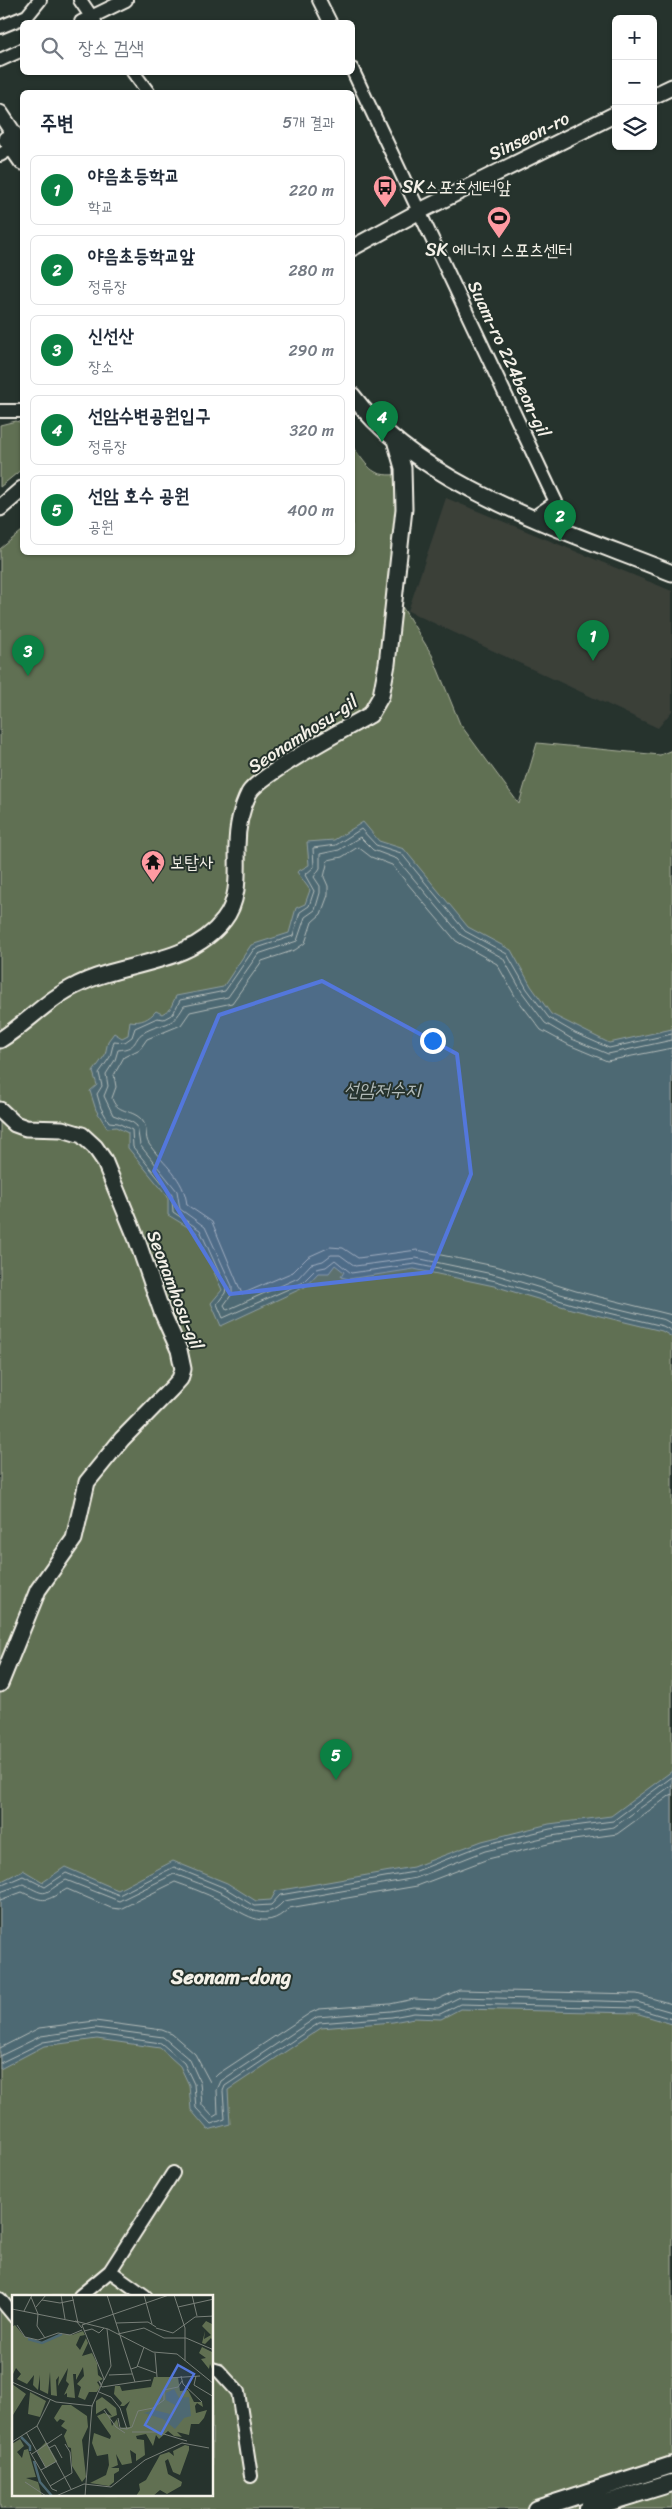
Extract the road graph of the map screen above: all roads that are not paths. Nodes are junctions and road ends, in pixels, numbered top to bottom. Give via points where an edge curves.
1 (40, 0) edge
2 (80, 0) edge
3 (126, 0) edge
4 (319, 0) edge
5 (89, 20) edge
6 (91, 20) edge
7 (329, 20) edge
8 (0, 27) edge
9 (20, 51) edge
10 (0, 60) edge
11 (135, 75) edge
12 (355, 75) edge
13 (672, 87) edge
14 (146, 90) edge
15 (657, 94) edge
16 (0, 113) edge
17 (612, 116) edge
18 (0, 129) edge
19 (12, 150) edge
20 (420, 211) junction
21 (355, 246) edge
22 (355, 398) edge
23 (20, 410) edge
24 (0, 411) edge
25 (395, 440) junction
26 (20, 491) edge
27 (556, 502) junction
28 (0, 508) edge
29 (534, 517) junction
30 (555, 526) junction
31 (672, 573) edge
32 (0, 1040) edge
33 (0, 1110) edge
34 (0, 1684) edge
35 (173, 2173) dead end
36 (110, 2271) junction
37 (81, 2295) edge
38 (143, 2295) edge
39 (0, 2299) edge
40 (12, 2314) edge
41 (214, 2370) edge
42 (672, 2465) edge
43 (251, 2476) dead end
44 (672, 2483) edge
45 (536, 2509) edge
46 (587, 2509) edge

1 - 8 street via 27,16
2 - 5 street
3 - 6 street
4 - 7 street
9 - 10 street
11 - 14 street
12 - 20 street, Suam-ro 224beon-gil
13 - 15 street
16 - 19 street
17 - 20 street, Sinseon-ro
18 - 19 street
20 - 21 street, Sinseon-ro
20 - 27 street, Suam-ro 224beon-gil
22 - 25 street
23 - 24 street
25 - 29 street via 449,477
25 - 32 street, Seonamhosu-gil via 403,468 404,509 394,622 381,696 376,706 370,715 292,761 250,792 237,827 236,892 232,907 215,930 178,953 76,985
26 - 28 street
27 - 29 street
27 - 30 street
29 - 30 street
30 - 31 street
33 - 34 street, Seonamhosu-gil via 15,1124 26,1128 62,1129 82,1135 95,1147 104,1160 137,1240 179,1350 183,1369 180,1379 122,1439 87,1482 74,1539 38,1590
35 - 36 street
36 - 37 street
36 - 38 street
39 - 40 street
41 - 43 street via 238,2392
42 - 45 main road
44 - 46 main road

